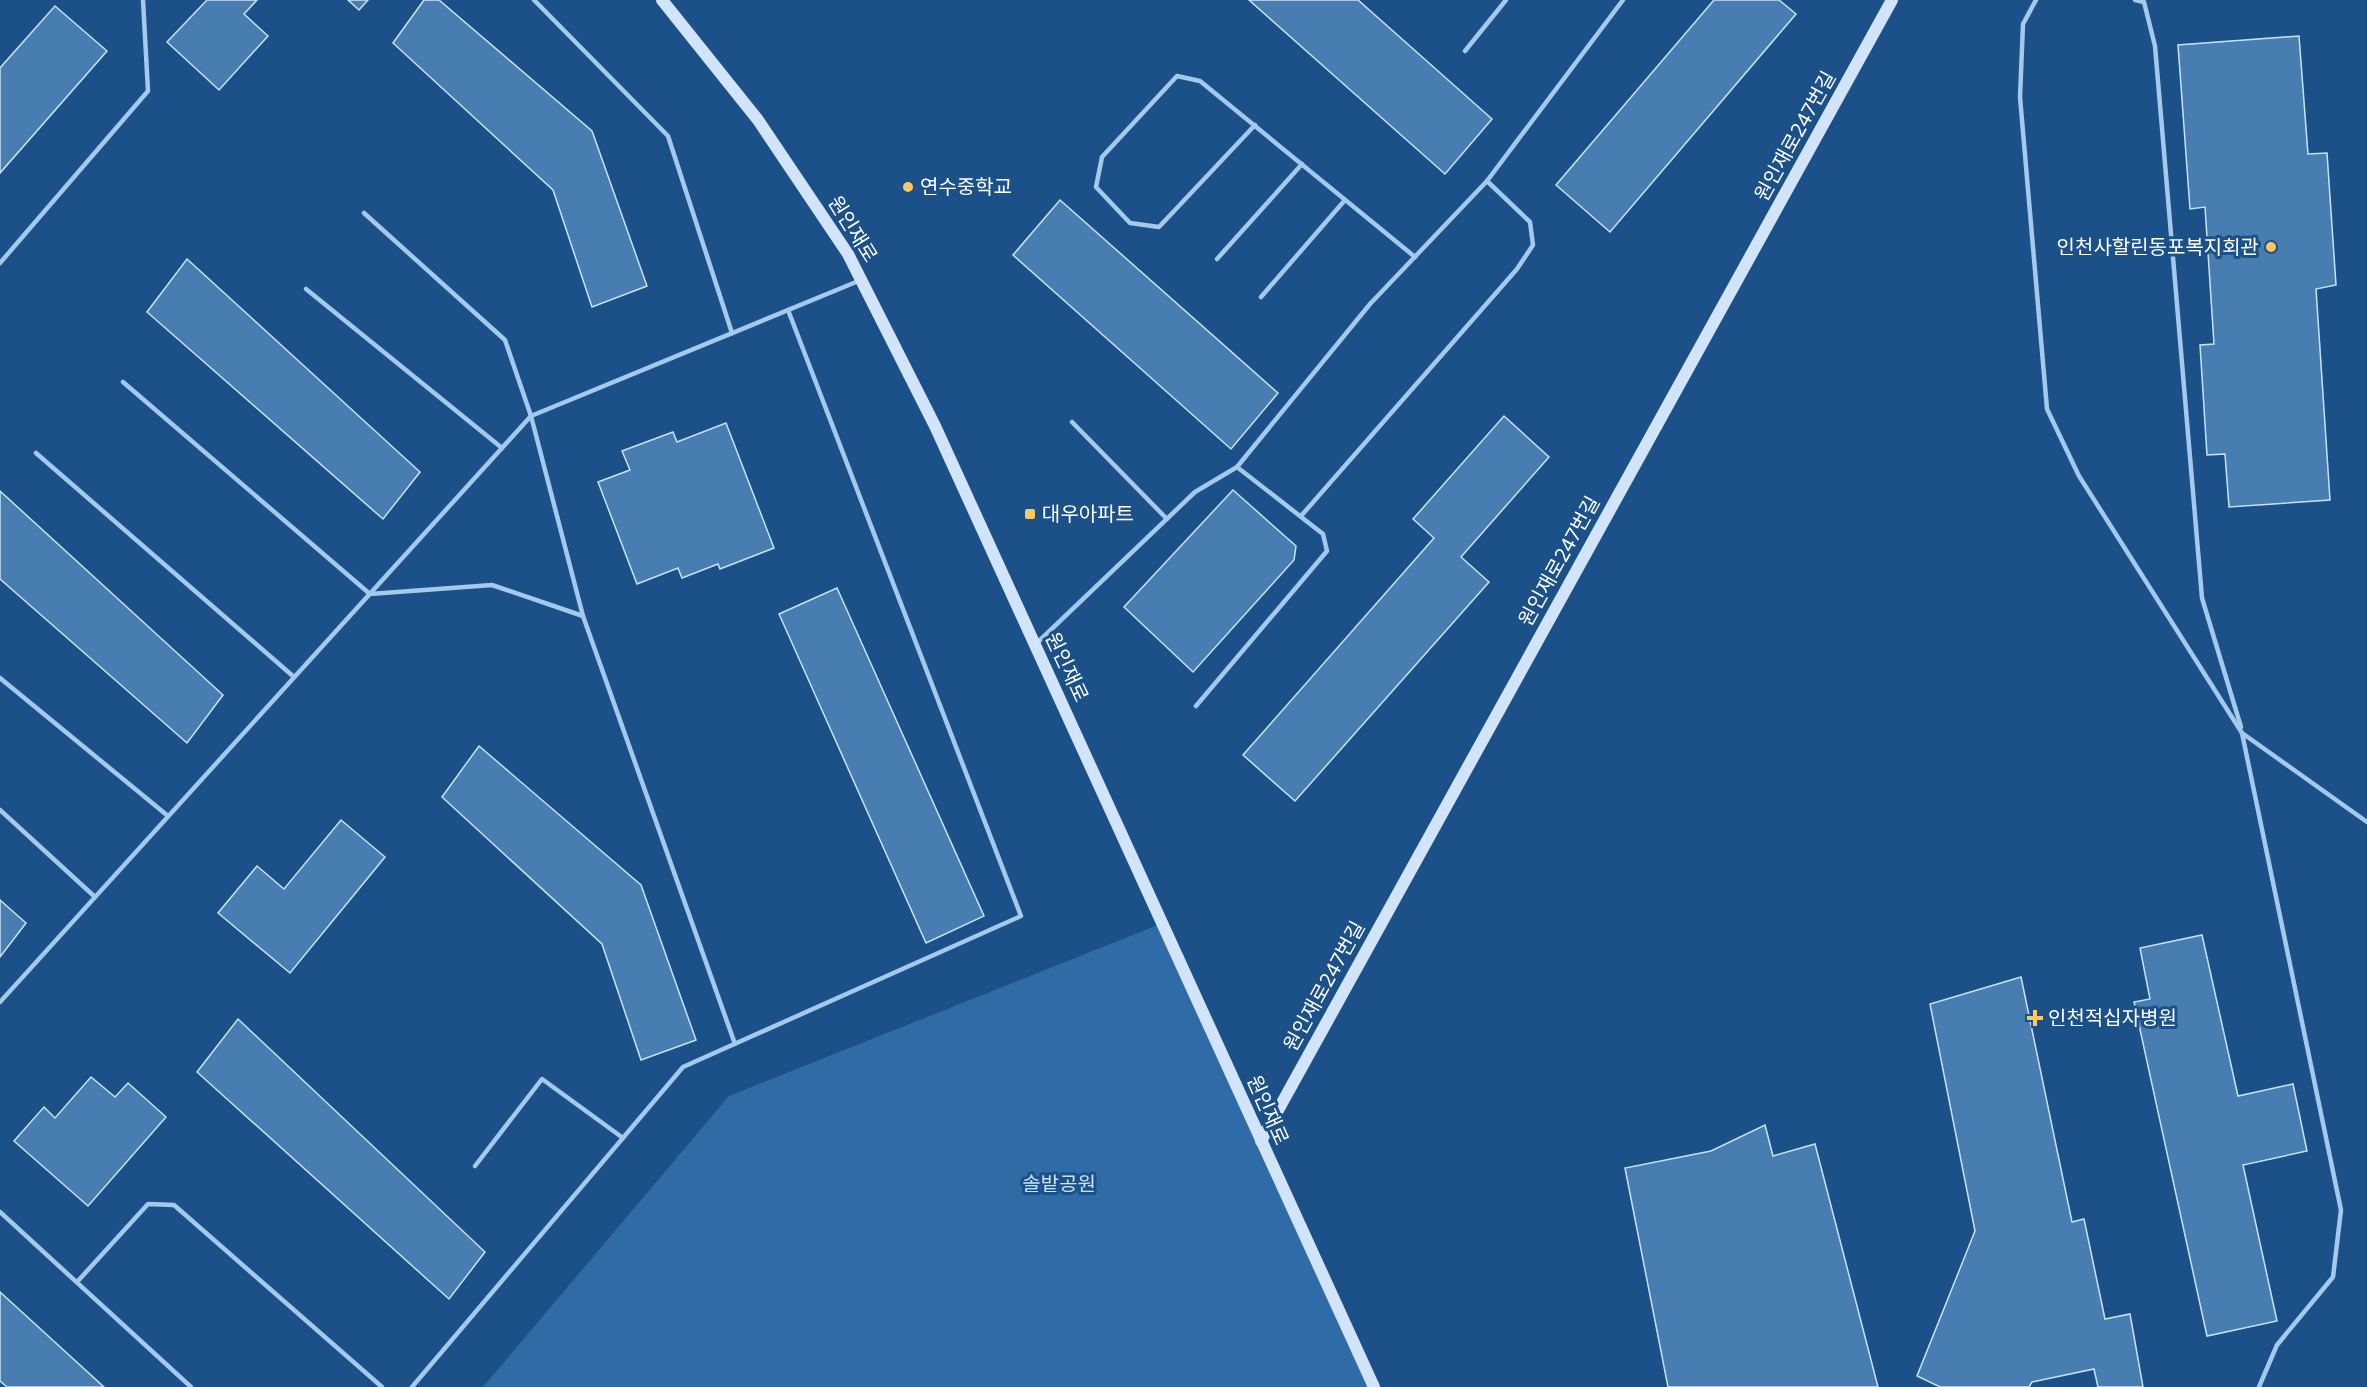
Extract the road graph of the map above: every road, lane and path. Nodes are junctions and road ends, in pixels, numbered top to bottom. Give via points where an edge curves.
1 (143, 0) edge
2 (534, 0) edge
3 (662, 0) edge
4 (1506, 0) edge
5 (1623, 0) edge
6 (1892, 0) edge
7 (2036, 0) edge
8 (2135, 0) edge
9 (1465, 51) dead end
10 (1254, 125) junction
11 (1302, 164) junction
12 (1487, 181) junction
13 (1345, 200) junction
14 (364, 213) dead end
15 (1415, 257) junction
16 (1217, 259) dead end
17 (0, 262) edge
18 (861, 280) junction
19 (306, 289) dead end
20 (1261, 297) dead end
21 (788, 310) junction
22 (732, 333) junction
23 (123, 382) dead end
24 (531, 416) junction
25 (1072, 422) dead end
26 (502, 448) junction
27 (36, 453) dead end
28 (1237, 467) junction
29 (1301, 516) junction
30 (1167, 519) junction
31 (370, 594) junction
32 (583, 616) junction
33 (1035, 645) junction
34 (0, 678) edge
35 (294, 678) junction
36 (1196, 706) dead end
37 (2242, 733) junction
38 (0, 810) edge
39 (168, 816) junction
40 (2367, 822) edge
41 (95, 897) junction
42 (0, 1002) edge
43 (735, 1044) junction
44 (623, 1138) junction
45 (1261, 1141) junction
46 (476, 1166) dead end
47 (0, 1212) edge
48 (77, 1282) junction
49 (191, 1387) edge
50 (381, 1387) edge
51 (412, 1387) edge
52 (1374, 1387) edge
53 (2259, 1387) edge

1 - 17 lane via 148,92
2 - 22 lane via 668,136
3 - 18 main road, 원인재로 via 758,120 848,254
4 - 9 lane
5 - 12 lane
6 - 45 main road, 원인재로247번길
7 - 37 lane via 2023,24 2020,97 2047,409 2079,476
8 - 37 lane via 2144,2 2156,46 2202,598
10 - 10 lane via 1200,81 1177,76 1102,157 1096,187 1130,223 1160,227
10 - 11 lane
11 - 13 lane
11 - 16 lane
12 - 15 lane
12 - 29 lane via 1530,222 1533,245 1517,269
13 - 15 lane
13 - 20 lane
14 - 24 lane via 505,340
15 - 28 lane via 1370,304
18 - 21 lane
18 - 33 main road, 원인재로 via 935,426
19 - 26 lane
21 - 22 lane
21 - 43 lane via 1021,916
22 - 24 lane
23 - 31 lane
24 - 26 lane
24 - 32 lane
25 - 30 lane
26 - 31 lane
27 - 35 lane
28 - 29 lane
28 - 30 lane via 1195,492
29 - 36 lane via 1323,534 1327,551
30 - 33 lane
31 - 32 lane via 492,585
31 - 35 lane
32 - 43 lane
33 - 45 main road, 원인재로
34 - 39 lane
35 - 39 lane
37 - 40 lane
37 - 53 lane via 2341,1210 2333,1277 2277,1346
38 - 41 lane
39 - 41 lane
41 - 42 lane
43 - 44 lane via 683,1067
44 - 46 lane via 542,1079
44 - 51 lane
45 - 52 main road, 원인재로
47 - 48 lane
48 - 49 lane
48 - 50 lane via 148,1204 174,1205

